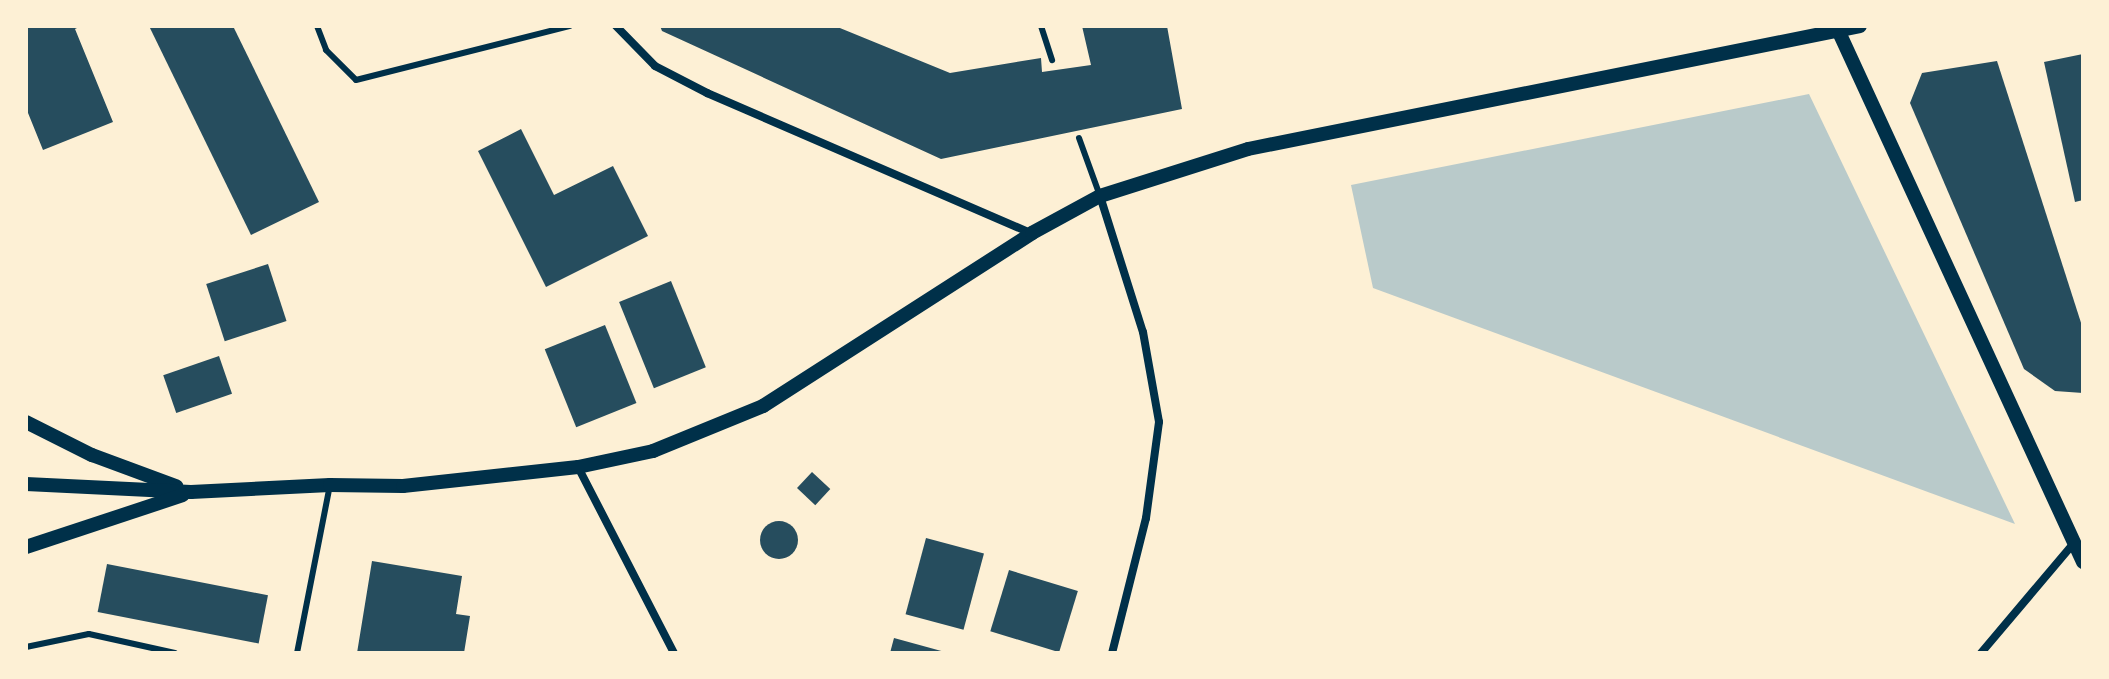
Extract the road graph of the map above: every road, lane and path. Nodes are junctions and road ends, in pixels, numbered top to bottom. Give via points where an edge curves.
1 (317, 26) edge
2 (570, 26) edge
3 (616, 26) edge
4 (1041, 26) edge
5 (1860, 26) edge
6 (1838, 30) junction
7 (1052, 60) dead end
8 (1079, 138) dead end
9 (1100, 196) junction
10 (1032, 233) junction
11 (26, 422) edge
12 (578, 467) junction
13 (26, 484) edge
14 (330, 485) junction
15 (191, 492) junction
16 (2073, 544) junction
17 (26, 547) edge
18 (2083, 562) edge
19 (26, 647) edge
20 (175, 653) edge
21 (297, 653) edge
22 (674, 653) edge
23 (1112, 653) edge
24 (1981, 653) edge

1 - 2 lane via 326,50 356,80
3 - 10 street via 655,66 707,93
4 - 7 lane
5 - 6 street
6 - 9 street via 1248,149
6 - 16 street
8 - 9 lane
9 - 10 street
9 - 23 street via 1143,332 1159,422 1146,518
10 - 12 street via 763,406 653,451
11 - 15 street via 92,455
12 - 14 street via 403,486
12 - 22 street
13 - 15 street
14 - 15 street
14 - 21 lane
15 - 17 street
16 - 18 street
16 - 24 street
19 - 20 lane via 89,634

